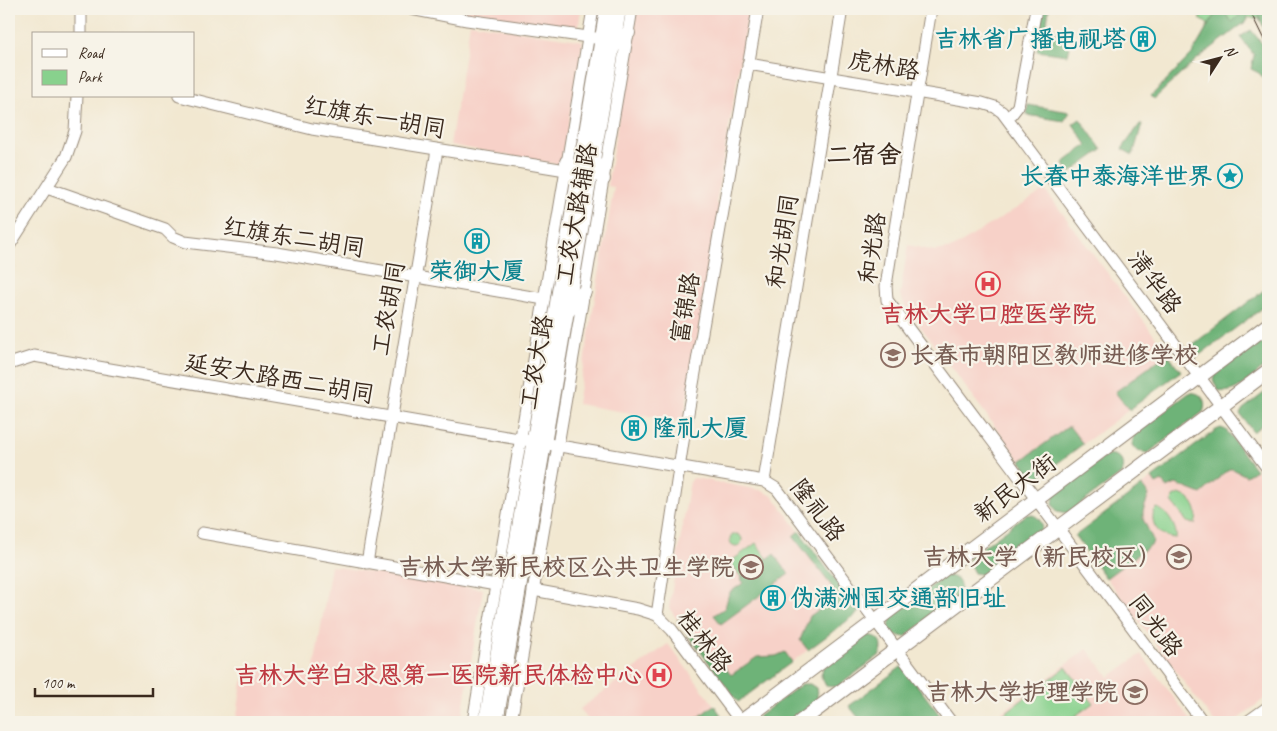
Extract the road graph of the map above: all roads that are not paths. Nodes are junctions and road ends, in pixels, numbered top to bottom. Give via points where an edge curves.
1 (81, 9) edge
2 (411, 9) edge
3 (593, 9) edge
4 (607, 9) edge
5 (619, 9) edge
6 (632, 9) edge
7 (758, 9) edge
8 (842, 9) edge
9 (931, 9) edge
10 (1036, 9) edge
11 (81, 32) edge
12 (628, 33) junction
13 (588, 37) junction
14 (607, 43) junction
15 (748, 64) junction
16 (830, 78) junction
17 (916, 92) junction
18 (77, 98) edge
19 (187, 98) edge
20 (1008, 119) junction
21 (437, 150) junction
22 (593, 160) junction
23 (566, 166) junction
24 (603, 179) junction
25 (578, 180) junction
26 (47, 188) junction
27 (9, 246) edge
28 (415, 278) junction
29 (584, 292) junction
30 (544, 299) junction
31 (567, 312) junction
32 (1268, 326) edge
33 (9, 364) edge
34 (1268, 371) edge
35 (1199, 377) junction
36 (1221, 407) junction
37 (391, 418) junction
38 (539, 443) junction
39 (680, 467) junction
40 (1268, 469) edge
41 (764, 480) junction
42 (1036, 500) junction
43 (1058, 529) junction
44 (202, 533) dead end
45 (367, 563) junction
46 (496, 585) junction
47 (533, 590) junction
48 (656, 615) junction
49 (875, 621) junction
50 (897, 650) junction
51 (1268, 706) edge
52 (473, 722) edge
53 (486, 722) edge
54 (496, 722) edge
55 (510, 722) edge
56 (741, 722) edge
57 (800, 722) edge
58 (951, 722) edge
59 (1203, 722) edge
60 (1247, 722) edge

1 - 11 street
2 - 13 street
3 - 13 street, 工农大路辅路
4 - 14 main road, 工农大路
5 - 14 main road, 工农大路
6 - 12 street, 工农大路辅路
7 - 15 street, 富锦路
8 - 16 street, 和光胡同
9 - 17 street, 和光路
10 - 20 street via 1018,106
12 - 14 main road
12 - 24 street, 工农大路辅路
13 - 14 street
13 - 23 street, 工农大路辅路
14 - 22 main road, 工农大路
14 - 25 main road, 工农大路
15 - 16 street, 虎林路
15 - 39 street, 富锦路
16 - 17 street, 虎林路
16 - 41 street, 和光胡同
17 - 20 street, 虎林路 via 995,107
17 - 42 street, 和光路 via 887,300
18 - 26 street via 72,145
19 - 21 street, 红旗东一胡同 via 312,129
20 - 35 street, 清华路
21 - 23 street, 红旗东一胡同
21 - 28 street, 工农胡同
22 - 24 main road
22 - 31 main road, 工农大路
23 - 25 main road
23 - 30 street, 工农大路辅路
24 - 29 street, 工农大路辅路
25 - 38 main road, 工农大路
26 - 27 street
26 - 28 street, 红旗东二胡同 via 165,229 174,238 185,242 277,253
28 - 30 street, 红旗东二胡同
28 - 37 street, 工农胡同
29 - 31 main road
29 - 38 street, 工农大路辅路
30 - 38 street, 工农大路辅路
31 - 38 main road, 工农大路
32 - 35 main road, 新民大街
33 - 37 street, 延安大路西二胡同 via 34,356
34 - 36 main road
35 - 36 street, 清华路
35 - 42 main road, 新民大街
36 - 40 street, 清华路
36 - 43 main road
37 - 38 street, 延安大路西二胡同
37 - 45 street, 工农胡同
38 - 39 street, 隆礼路
38 - 46 street, 工农大路辅路
38 - 47 street, 工农大路辅路
38 - 53 main road, 工农大路
38 - 54 main road, 工农大路
39 - 41 street, 隆礼路
39 - 48 street, 富锦路
41 - 49 street, 隆礼路 via 777,489
42 - 43 street, 和光路
42 - 49 main road, 新民大街
43 - 50 main road
43 - 59 street, 同光路
44 - 45 street
45 - 46 street
46 - 52 street, 工农大路辅路
47 - 48 street, 桂林路
47 - 55 street, 工农大路辅路
48 - 56 street, 桂林路 via 672,630
49 - 50 street, 隆礼路
49 - 56 main road, 新民大街
50 - 57 main road
50 - 58 street, 隆礼路
51 - 60 street

